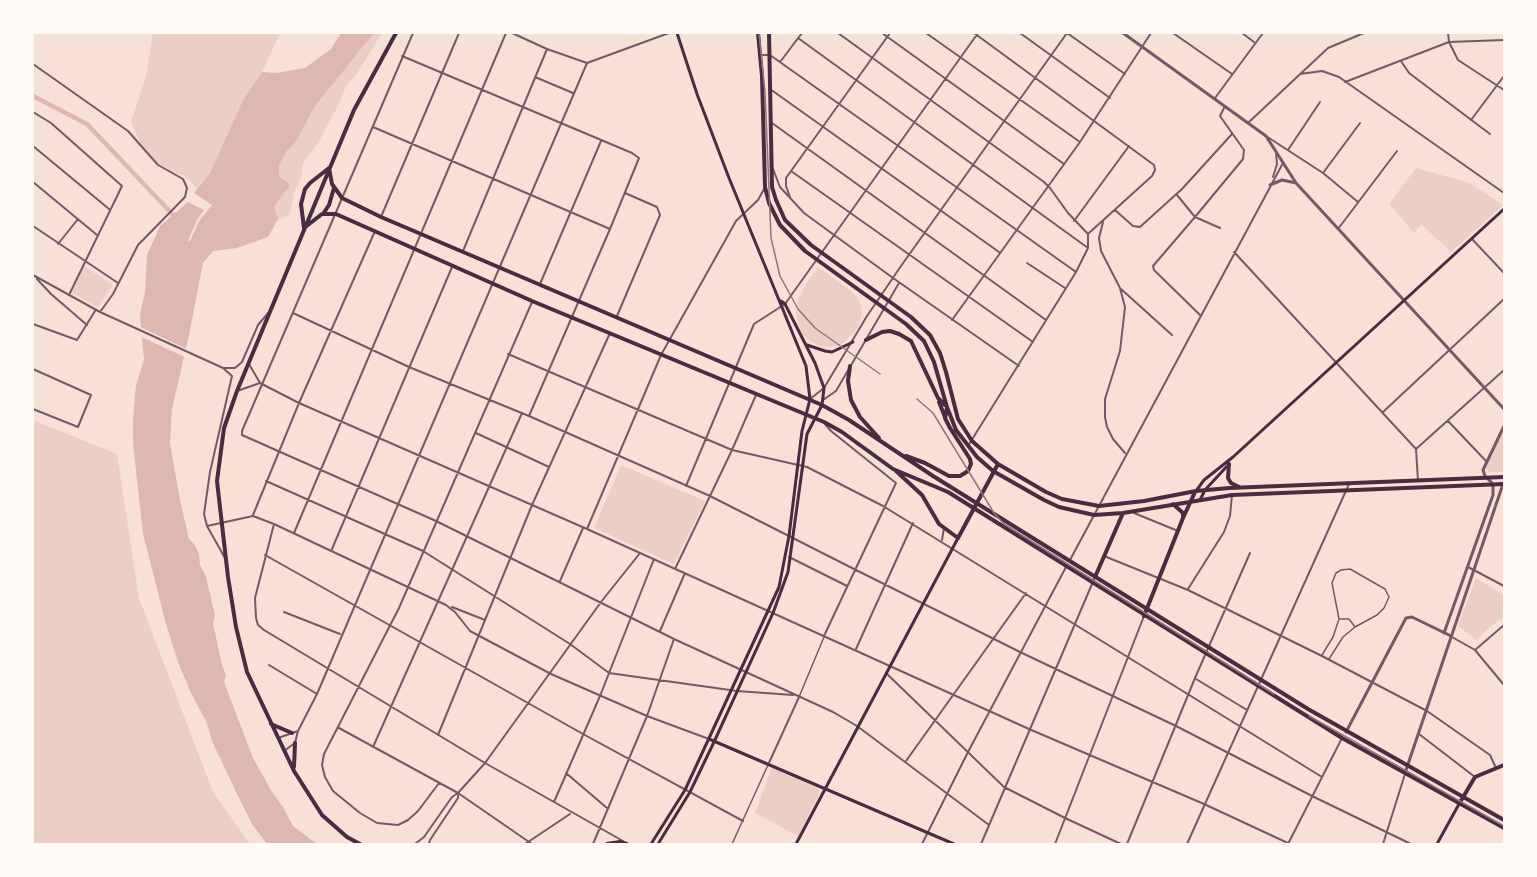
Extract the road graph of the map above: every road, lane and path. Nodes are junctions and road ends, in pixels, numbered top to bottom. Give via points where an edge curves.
1 (396, 33) edge
2 (413, 33) edge
3 (459, 33) edge
4 (506, 33) edge
5 (512, 33) edge
6 (669, 33) edge
7 (676, 33) edge
8 (758, 33) edge
9 (769, 33) edge
10 (802, 33) edge
11 (838, 33) edge
12 (882, 33) edge
13 (890, 33) edge
14 (926, 33) edge
15 (1020, 33) edge
16 (1067, 33) edge
17 (1123, 33) edge
18 (1152, 33) edge
19 (1173, 33) edge
20 (1242, 33) edge
21 (1263, 33) edge
22 (1364, 33) edge
23 (1448, 33) edge
24 (976, 34) edge
25 (887, 37) junction
26 (798, 38) junction
27 (1504, 40) edge
28 (1255, 42) junction
29 (1449, 42) junction
30 (1142, 47) junction
31 (547, 49) junction
32 (760, 55) junction
33 (770, 55) junction
34 (402, 56) junction
35 (1051, 56) junction
36 (872, 58) junction
37 (960, 58) junction
38 (1401, 61) junction
39 (780, 62) junction
40 (587, 63) junction
41 (33, 64) edge
42 (442, 73) junction
43 (1125, 74) junction
44 (1232, 74) junction
45 (1300, 74) junction
46 (1504, 76) edge
47 (535, 77) junction
48 (1036, 78) junction
49 (945, 79) junction
50 (856, 80) junction
51 (1345, 82) junction
52 (1497, 86) junction
53 (770, 88) junction
54 (481, 90) junction
55 (1504, 90) edge
56 (574, 94) junction
57 (1110, 98) junction
58 (1215, 98) junction
59 (1020, 99) junction
60 (931, 100) junction
61 (1320, 102) dead end
62 (839, 104) junction
63 (1225, 106) junction
64 (522, 107) junction
65 (33, 112) edge
66 (1471, 120) junction
67 (1095, 121) junction
68 (915, 122) junction
69 (1005, 122) junction
70 (1248, 122) junction
71 (772, 123) junction
72 (1360, 123) dead end
73 (561, 124) junction
74 (823, 126) junction
75 (373, 127) junction
76 (1232, 134) junction
77 (1490, 134) dead end
78 (1266, 136) junction
79 (601, 141) junction
80 (1080, 142) junction
81 (411, 143) junction
82 (990, 143) junction
83 (33, 146) edge
84 (898, 146) junction
85 (1129, 146) junction
86 (1275, 148) junction
87 (808, 149) junction
88 (1288, 150) junction
89 (1397, 151) dead end
90 (452, 161) junction
91 (1282, 163) junction
92 (1064, 164) junction
93 (974, 165) junction
94 (329, 168) junction
95 (773, 168) junction
96 (882, 168) junction
97 (791, 171) junction
98 (1323, 173) junction
99 (318, 177) junction
100 (325, 178) junction
101 (492, 179) junction
102 (33, 182) edge
103 (1296, 183) junction
104 (333, 185) junction
105 (1270, 185) junction
106 (1048, 186) junction
107 (765, 187) junction
108 (958, 188) junction
109 (866, 191) junction
110 (625, 193) junction
111 (1504, 193) edge
112 (1177, 195) junction
113 (531, 196) junction
114 (342, 198) junction
115 (791, 200) junction
116 (1358, 202) junction
117 (1032, 207) junction
118 (302, 209) junction
119 (1504, 209) edge
120 (109, 210) junction
121 (941, 210) junction
122 (1115, 210) junction
123 (570, 213) junction
124 (743, 213) junction
125 (850, 213) junction
126 (336, 214) junction
127 (320, 215) junction
128 (309, 216) junction
129 (1194, 217) junction
130 (381, 218) junction
131 (78, 219) junction
132 (1074, 221) junction
133 (1103, 222) junction
134 (33, 226) edge
135 (304, 228) junction
136 (1220, 228) dead end
137 (610, 229) junction
138 (1338, 229) junction
139 (1016, 230) junction
140 (375, 231) junction
141 (925, 233) junction
142 (421, 234) junction
143 (1088, 234) junction
144 (97, 235) junction
145 (834, 236) junction
146 (1472, 239) junction
147 (58, 244) junction
148 (1088, 248) junction
149 (415, 249) junction
150 (463, 251) junction
151 (999, 252) junction
152 (1234, 252) junction
153 (909, 254) junction
154 (84, 261) junction
155 (1027, 263) dead end
156 (453, 264) junction
157 (501, 267) junction
158 (1076, 272) junction
159 (1504, 273) edge
160 (983, 275) junction
161 (34, 276) edge
162 (892, 278) junction
163 (118, 283) junction
164 (494, 283) junction
165 (899, 283) junction
166 (540, 284) junction
167 (1066, 288) junction
168 (1120, 288) junction
169 (69, 295) junction
170 (968, 296) junction
171 (1504, 299) edge
172 (579, 300) junction
173 (1405, 300) junction
174 (532, 301) junction
175 (781, 301) junction
176 (786, 304) junction
177 (781, 308) junction
178 (96, 310) junction
179 (270, 310) junction
180 (100, 312) junction
181 (293, 313) junction
182 (1200, 315) junction
183 (617, 316) junction
184 (572, 317) junction
185 (952, 320) junction
186 (1046, 320) junction
187 (33, 324) edge
188 (87, 325) junction
189 (332, 331) junction
190 (610, 333) junction
191 (1172, 335) dead end
192 (866, 340) junction
193 (669, 341) junction
194 (853, 342) junction
195 (1033, 342) junction
196 (805, 344) junction
197 (371, 348) junction
198 (1450, 350) junction
199 (508, 354) junction
200 (661, 355) junction
201 (1337, 363) junction
202 (249, 364) junction
203 (409, 366) junction
204 (850, 366) junction
205 (1019, 366) junction
206 (735, 367) junction
207 (223, 368) junction
208 (33, 369) edge
209 (1504, 370) edge
210 (549, 371) junction
211 (450, 383) junction
212 (729, 383) junction
213 (261, 384) junction
214 (584, 386) junction
215 (1484, 387) junction
216 (824, 388) junction
217 (237, 391) junction
218 (756, 395) junction
219 (938, 398) junction
220 (810, 399) junction
221 (489, 400) junction
222 (299, 403) junction
223 (823, 403) junction
224 (954, 406) junction
225 (947, 407) junction
226 (33, 408) edge
227 (638, 409) junction
228 (1504, 409) edge
229 (1383, 412) junction
230 (522, 414) junction
231 (806, 414) junction
232 (529, 416) junction
233 (816, 418) junction
234 (945, 418) junction
235 (341, 420) junction
236 (1448, 421) junction
237 (824, 422) junction
238 (1504, 426) edge
239 (564, 432) junction
240 (476, 433) junction
241 (379, 437) junction
242 (706, 438) junction
243 (972, 441) junction
244 (883, 443) junction
245 (507, 447) junction
246 (967, 447) junction
247 (1416, 449) junction
248 (732, 450) junction
249 (280, 451) junction
250 (897, 452) junction
251 (1126, 454) junction
252 (418, 455) junction
253 (618, 456) junction
254 (1233, 457) junction
255 (1486, 461) junction
256 (925, 463) junction
257 (800, 464) junction
258 (998, 464) junction
259 (1229, 464) junction
260 (549, 467) junction
261 (319, 469) junction
262 (893, 469) junction
263 (993, 471) junction
264 (458, 472) junction
265 (933, 476) junction
266 (1504, 477) edge
267 (1486, 478) junction
268 (906, 479) junction
269 (266, 481) junction
270 (1418, 482) junction
271 (896, 483) junction
272 (1504, 483) edge
273 (1349, 484) junction
274 (1493, 484) junction
275 (686, 486) junction
276 (358, 487) junction
277 (490, 487) junction
278 (1245, 488) junction
279 (1205, 490) junction
280 (1196, 491) junction
281 (1346, 491) junction
282 (1232, 495) junction
283 (710, 496) junction
284 (306, 499) junction
285 (1200, 500) junction
286 (1190, 501) junction
287 (397, 503) junction
288 (1172, 504) junction
289 (532, 505) junction
290 (884, 506) junction
291 (1099, 506) junction
292 (1132, 512) junction
293 (1123, 513) junction
294 (1094, 514) junction
295 (253, 516) junction
296 (345, 516) junction
297 (1183, 518) junction
298 (436, 521) junction
299 (913, 523) junction
300 (221, 524) junction
301 (274, 524) junction
302 (207, 526) junction
303 (944, 528) junction
304 (585, 529) junction
305 (1178, 531) junction
306 (294, 532) junction
307 (385, 533) junction
308 (789, 536) junction
309 (467, 537) junction
310 (794, 538) junction
311 (958, 538) junction
312 (942, 542) junction
313 (953, 548) junction
314 (332, 550) junction
315 (423, 551) junction
316 (640, 553) junction
317 (1250, 553) dead end
318 (265, 555) junction
319 (1104, 556) junction
320 (511, 557) junction
321 (786, 557) junction
322 (792, 557) junction
323 (225, 558) junction
324 (654, 559) junction
325 (1069, 561) junction
326 (1066, 567) junction
327 (1468, 567) junction
328 (370, 569) junction
329 (675, 569) junction
330 (854, 569) junction
331 (1474, 569) junction
332 (453, 570) junction
333 (684, 573) junction
334 (1095, 577) junction
335 (1159, 577) junction
336 (560, 582) junction
337 (1091, 583) junction
338 (884, 584) junction
339 (848, 586) junction
340 (1504, 586) edge
341 (408, 588) junction
342 (1188, 590) junction
343 (1026, 593) junction
344 (495, 596) junction
345 (438, 601) junction
346 (601, 602) junction
347 (923, 603) junction
348 (446, 605) junction
349 (1045, 605) junction
350 (356, 606) junction
351 (1147, 609) junction
352 (1226, 609) junction
353 (769, 611) junction
354 (284, 612) dead end
355 (773, 613) junction
356 (1144, 616) junction
357 (630, 617) junction
358 (1339, 619) junction
359 (485, 620) junction
360 (1074, 624) junction
361 (1504, 625) edge
362 (390, 626) junction
363 (1355, 627) junction
364 (660, 632) junction
365 (1444, 633) junction
366 (341, 634) junction
367 (824, 636) junction
368 (1281, 636) junction
369 (1450, 636) junction
370 (478, 637) junction
371 (993, 638) junction
372 (674, 639) junction
373 (420, 642) junction
374 (570, 644) junction
375 (1208, 647) junction
376 (855, 650) junction
377 (1475, 650) junction
378 (1020, 652) junction
379 (1206, 654) junction
380 (1322, 656) junction
381 (1127, 658) junction
382 (1328, 659) junction
383 (269, 665) dead end
384 (891, 665) junction
385 (466, 668) junction
386 (1055, 668) junction
387 (327, 669) junction
388 (740, 670) junction
389 (745, 672) junction
390 (609, 673) junction
391 (551, 674) junction
392 (886, 674) junction
393 (1195, 678) junction
394 (1260, 679) junction
395 (660, 681) junction
396 (1373, 683) junction
397 (1504, 685) edge
398 (1257, 687) junction
399 (359, 688) junction
400 (732, 690) junction
401 (737, 691) junction
402 (317, 694) junction
403 (954, 694) junction
404 (1188, 694) junction
405 (600, 696) junction
406 (798, 696) junction
407 (1112, 696) junction
408 (530, 704) junction
409 (392, 708) junction
410 (1247, 710) junction
411 (990, 711) junction
412 (1427, 711) junction
413 (647, 716) junction
414 (935, 719) junction
415 (271, 724) junction
416 (857, 726) junction
417 (1176, 726) junction
418 (1239, 726) junction
419 (338, 728) junction
420 (1029, 729) junction
421 (298, 731) junction
422 (1346, 732) junction
423 (292, 733) junction
424 (583, 734) junction
425 (1419, 734) junction
426 (438, 735) junction
427 (1342, 738) junction
428 (278, 739) junction
429 (709, 739) junction
430 (714, 742) junction
431 (295, 743) junction
432 (373, 747) junction
433 (284, 751) junction
434 (968, 752) junction
435 (1228, 752) junction
436 (1089, 755) junction
437 (628, 758) junction
438 (905, 762) junction
439 (485, 763) junction
440 (768, 765) junction
441 (1504, 765) edge
442 (1408, 767) junction
443 (1496, 768) junction
444 (294, 771) junction
445 (566, 773) junction
446 (1405, 774) junction
447 (1322, 777) junction
448 (1474, 777) junction
449 (1152, 782) junction
450 (439, 783) junction
451 (1004, 787) junction
452 (825, 789) junction
453 (685, 790) junction
454 (690, 792) junction
455 (458, 793) junction
456 (947, 794) junction
457 (1312, 796) junction
458 (1463, 798) junction
459 (554, 802) junction
460 (1204, 804) junction
461 (1459, 804) junction
462 (608, 809) junction
463 (571, 813) junction
464 (1065, 818) junction
465 (743, 820) junction
466 (1504, 820) edge
467 (989, 825) junction
468 (600, 828) junction
469 (1504, 828) edge
470 (1387, 832) junction
471 (926, 833) junction
472 (530, 843) edge
473 (659, 843) edge
474 (360, 844) edge
475 (415, 844) edge
476 (429, 844) edge
477 (525, 844) edge
478 (593, 844) edge
479 (607, 844) edge
480 (627, 844) edge
481 (651, 844) edge
482 (732, 844) edge
483 (796, 844) edge
484 (922, 844) edge
485 (954, 844) edge
486 (981, 844) edge
487 (1054, 844) edge
488 (1121, 844) edge
489 (1127, 844) edge
490 (1187, 844) edge
491 (1289, 844) edge
492 (1383, 844) edge
493 (1411, 844) edge
494 (1437, 844) edge

1 - 94 main road via 354,110
2 - 34 street
3 - 42 street
4 - 54 street
5 - 31 street
6 - 40 street
7 - 124 main road
8 - 32 main road
9 - 33 main road
10 - 26 street
11 - 36 street
12 - 25 street
13 - 25 street
14 - 37 street
15 - 35 street
16 - 35 street
16 - 43 street
17 - 30 street
18 - 30 street
19 - 44 street
20 - 28 street
21 - 28 street
22 - 45 street via 1328,48
23 - 29 street
24 - 37 street
24 - 48 street
25 - 36 street
25 - 49 street
26 - 39 street
26 - 50 street
27 - 29 street
28 - 44 street
29 - 38 street
29 - 52 street via 1458,60
30 - 43 street
30 - 58 street
31 - 40 street
31 - 47 street
32 - 33 street
32 - 107 main road
33 - 39 street
33 - 53 main road
34 - 42 street
34 - 75 street
35 - 48 street
35 - 57 street
36 - 50 street
36 - 60 street
37 - 49 street
37 - 59 street
38 - 51 street
38 - 66 street via 1409,72
39 - 62 street
40 - 56 street
41 - 163 street via 128,131 158,165 183,179 187,188 185,197 138,245
42 - 54 street
42 - 81 street
43 - 57 street
44 - 58 street
45 - 51 street via 1322,71
45 - 70 street
46 - 52 street
47 - 56 street
47 - 64 street
48 - 59 street
48 - 67 street
49 - 60 street
49 - 69 street
50 - 62 street
50 - 68 street
51 - 111 street
52 - 55 street
52 - 66 street
53 - 71 main road
53 - 74 street
54 - 64 street
54 - 90 street
56 - 73 street
57 - 67 street
58 - 63 street
59 - 69 street
59 - 80 street
60 - 68 street
60 - 82 street
61 - 88 street
62 - 74 street
62 - 84 street
63 - 70 street
63 - 76 street via 1220,116
64 - 73 street
64 - 101 street
65 - 120 street via 120,182
66 - 77 street
67 - 80 street
67 - 85 street
68 - 84 street
68 - 93 street
69 - 82 street
69 - 92 street
70 - 78 street
71 - 87 street
71 - 95 main road
72 - 98 street
73 - 79 street
73 - 113 street
74 - 87 street
74 - 96 street
75 - 81 street
75 - 114 street
76 - 112 street
76 - 129 street via 1244,151 1244,159
78 - 86 street
78 - 88 street
79 - 110 street via 639,158
79 - 123 street
80 - 92 street
81 - 90 street
81 - 130 street
82 - 93 street
82 - 106 street
83 - 120 street
84 - 96 street
84 - 108 street
85 - 122 street via 1153,163 1154,173
85 - 132 street
86 - 91 street
86 - 105 street via 1276,167
87 - 97 street
87 - 109 street
88 - 98 street
89 - 116 street
90 - 101 street
90 - 142 street
91 - 103 street
91 - 105 street
92 - 106 street
93 - 108 street
93 - 117 street
94 - 99 main road
94 - 100 main road
94 - 104 main road
95 - 115 street via 780,187
95 - 224 main road via 772,186 780,211 792,229 930,335 946,372
96 - 109 street
96 - 121 street
97 - 115 street via 785,181
97 - 125 street
98 - 116 street
99 - 100 main road
99 - 118 main road via 305,189
100 - 104 main road
100 - 128 main road
101 - 113 street
101 - 150 street
102 - 131 street
103 - 105 street via 1282,180
103 - 138 street
104 - 114 main road
104 - 127 main road via 329,205
105 - 152 street
106 - 117 street
106 - 132 street
107 - 124 street via 758,200
107 - 225 main road via 780,225 805,251 916,332 928,347
108 - 121 street
108 - 139 street
109 - 125 street
109 - 141 street
110 - 137 street
110 - 183 street via 657,207 660,215
112 - 122 street via 1140,227 1133,226
112 - 129 street
113 - 123 street
113 - 157 street
114 - 126 street
114 - 130 main road
115 - 145 street
116 - 138 street
117 - 139 street
117 - 148 street
118 - 128 main road
118 - 135 main road
119 - 146 main road
120 - 144 street
121 - 141 street
121 - 151 street
122 - 133 street
123 - 137 street
123 - 166 street
124 - 175 main road
124 - 193 street
125 - 145 street
125 - 153 street
126 - 127 main road
126 - 140 main road
126 - 181 street
127 - 128 main road
127 - 135 main road
128 - 135 main road
129 - 136 street
129 - 182 street via 1153,266
130 - 142 main road
131 - 144 street
131 - 147 street
132 - 143 street
133 - 143 street
133 - 168 street via 1101,251
134 - 147 street
135 - 179 main road
137 - 172 street
138 - 173 street
139 - 151 street
139 - 158 street
140 - 149 main road
140 - 189 street
141 - 153 street
141 - 160 street
142 - 149 street
142 - 150 main road
143 - 148 street
144 - 154 street
145 - 162 street
145 - 176 street
146 - 159 street
146 - 173 main road
147 - 154 street
148 - 158 street
149 - 156 main road
149 - 197 street
150 - 157 main road
151 - 160 street
152 - 182 street
152 - 201 street
153 - 162 street
153 - 170 street
154 - 163 street
154 - 169 street
155 - 167 street
156 - 164 main road
156 - 203 street
157 - 164 street
157 - 166 main road
158 - 167 street
160 - 170 street
160 - 186 street
161 - 169 street
161 - 188 street
162 - 165 street
162 - 194 street
163 - 180 street
164 - 174 main road
164 - 211 street
165 - 185 street
165 - 192 street
166 - 172 main road
167 - 186 street
168 - 191 street
168 - 251 street via 1125,307 1122,333 1105,406 1107,427
169 - 178 street
170 - 185 street
170 - 195 street
171 - 198 street
172 - 183 main road
172 - 184 street
173 - 198 street
173 - 201 main road
174 - 184 main road
174 - 199 street
175 - 176 main road
175 - 177 main road
176 - 177 street
176 - 196 main road
177 - 206 street via 754,324
177 - 220 main road via 806,366
178 - 180 street
178 - 188 street
179 - 202 main road
179 - 207 street via 258,325 242,362 236,368
180 - 207 street
181 - 189 street
181 - 213 street
182 - 251 street
183 - 193 main road
184 - 190 main road
184 - 210 street
185 - 205 street
186 - 195 street
187 - 188 street via 75,340
189 - 197 street
189 - 222 street
190 - 200 main road
190 - 214 street
192 - 204 street
192 - 219 main road via 882,332 905,337 915,347
193 - 200 street
193 - 206 main road
194 - 196 main road via 832,352
194 - 216 street
195 - 205 street
196 - 216 main road
197 - 203 street
197 - 235 street
198 - 215 street
198 - 229 street
199 - 210 street
199 - 221 street
200 - 212 main road
200 - 227 street
201 - 229 street
201 - 254 main road
202 - 213 street
202 - 217 main road
203 - 211 street
203 - 241 street
204 - 223 street via 836,391
204 - 244 main road via 848,388 855,409
205 - 243 street
206 - 212 street
206 - 220 main road
207 - 302 street via 232,376 210,472 204,514
208 - 226 street via 90,393 91,397 78,427
209 - 215 street
210 - 214 street
210 - 232 street
211 - 221 street
211 - 252 street
212 - 218 main road
212 - 242 street
213 - 217 street
213 - 222 street
213 - 249 street via 242,435
214 - 227 street
214 - 239 street
215 - 228 street
215 - 236 street
216 - 220 street
216 - 223 main road
217 - 300 main road via 224,428 218,463
218 - 231 main road
218 - 248 street
219 - 225 main road
219 - 234 main road
220 - 223 main road
220 - 231 main road
221 - 230 street
221 - 240 street
222 - 235 street
222 - 249 street
223 - 233 main road
223 - 244 main road
224 - 225 main road
224 - 243 main road
225 - 234 main road
225 - 246 main road
227 - 242 street
227 - 253 street
229 - 247 street
230 - 232 street
230 - 245 street
231 - 233 main road
231 - 257 main road
232 - 239 street
233 - 237 main road
233 - 257 main road via 807,434
234 - 256 main road via 970,459 970,468 964,474 949,477
235 - 241 street
235 - 261 street
236 - 247 street
236 - 255 street
237 - 262 main road
237 - 271 street
238 - 255 street
239 - 253 street
239 - 260 street
240 - 245 street
240 - 264 street
241 - 252 street
241 - 276 street
242 - 248 street
242 - 275 street
243 - 246 street
243 - 258 main road
244 - 250 main road
245 - 260 street
245 - 277 street
246 - 263 main road
247 - 270 street
248 - 257 street
248 - 283 street
249 - 261 street
249 - 269 street
250 - 256 main road
250 - 265 main road
251 - 291 street
252 - 264 street
252 - 287 street
253 - 275 street
253 - 304 street
254 - 259 main road
254 - 280 main road
255 - 267 street
256 - 265 main road
257 - 290 street
257 - 308 main road
257 - 310 main road
258 - 263 main road
258 - 291 main road via 1062,499
259 - 278 main road via 1231,483
259 - 279 main road
260 - 289 street
261 - 276 street
261 - 284 street
262 - 268 main road
262 - 326 main road via 948,492
263 - 294 main road via 1044,500
263 - 311 main road
264 - 277 street
264 - 298 street
265 - 325 main road
266 - 267 main road
267 - 270 main road
267 - 274 street
268 - 271 street
268 - 303 main road
269 - 284 street
269 - 295 street
270 - 273 main road
271 - 290 street
272 - 274 main road
272 - 331 street
273 - 278 main road
273 - 281 street
274 - 281 main road
274 - 327 street via 1493,495
275 - 283 street
276 - 287 street
276 - 296 street
277 - 289 street
277 - 309 street
278 - 279 main road
279 - 280 main road
279 - 285 main road
280 - 286 main road
280 - 291 main road
281 - 282 main road
281 - 368 street
282 - 285 main road
282 - 342 street via 1224,532
283 - 308 street
283 - 329 street
284 - 296 street
284 - 306 street
285 - 286 main road
286 - 288 main road
286 - 297 main road
287 - 298 street
287 - 307 street
288 - 292 main road
288 - 297 main road via 1183,513
289 - 304 street
289 - 320 street
290 - 299 street
290 - 330 street
291 - 294 street
292 - 293 main road
292 - 305 street
293 - 294 main road
293 - 319 main road
294 - 325 street
295 - 300 street
295 - 301 street
296 - 307 street
296 - 314 street
297 - 305 main road
298 - 309 street
298 - 315 street
299 - 312 street
299 - 338 street
300 - 302 street
300 - 323 main road
301 - 306 street
301 - 318 street
302 - 323 street
303 - 311 main road
303 - 312 street
304 - 316 street
304 - 336 street
305 - 335 main road
306 - 314 street
307 - 315 street
307 - 328 street
308 - 310 street
308 - 321 main road
309 - 320 street
309 - 332 street
310 - 322 main road
310 - 330 street
311 - 313 main road
312 - 313 street
313 - 343 street
313 - 347 main road
314 - 328 street
315 - 332 street
315 - 341 street
316 - 324 street
316 - 346 street
317 - 352 street
318 - 350 street
318 - 387 street via 255,598 258,625
319 - 334 main road
319 - 335 street
320 - 336 street
320 - 344 street
321 - 322 street
321 - 353 main road
322 - 339 street
322 - 355 main road
323 - 415 main road via 241,652
324 - 329 street
324 - 357 street
325 - 326 street
325 - 334 main road
326 - 337 main road
326 - 349 street
327 - 331 street
327 - 365 street
328 - 341 street
328 - 350 street
329 - 333 street
330 - 338 street
330 - 339 street
331 - 340 street
331 - 369 street
332 - 344 street
332 - 345 street
333 - 353 street
333 - 364 street
334 - 337 street
334 - 351 main road
335 - 342 street
335 - 351 main road
336 - 346 street
337 - 356 main road
337 - 360 street
338 - 347 street
338 - 376 street
339 - 367 street
341 - 345 street
341 - 362 street
342 - 352 street
343 - 349 street
343 - 371 street
344 - 359 street
344 - 374 street
345 - 348 street
345 - 373 street
346 - 357 street
346 - 374 street
347 - 371 street
347 - 384 main road
348 - 359 street
348 - 370 street
349 - 360 street
349 - 378 street
350 - 362 street
350 - 366 street
351 - 356 main road
351 - 375 main road
352 - 368 street
352 - 375 street
353 - 355 street
353 - 388 main road
354 - 366 street
355 - 367 street
355 - 389 main road
356 - 379 main road
356 - 381 street
357 - 364 street
357 - 390 street
358 - 363 street via 1349,619
358 - 363 street via 1333,579 1350,569 1385,589 1389,597 1377,615
358 - 380 street
359 - 370 street
360 - 381 street
360 - 386 street
361 - 377 street
362 - 373 street
362 - 399 street
363 - 382 street via 1340,639
364 - 372 street
365 - 369 street
365 - 396 street via 1408,617
366 - 387 street
367 - 376 street
367 - 406 street
368 - 380 street
368 - 394 street
369 - 377 street
369 - 412 street
370 - 385 street
370 - 391 street
371 - 378 street
371 - 403 street
372 - 388 street
372 - 395 street
373 - 385 street
373 - 409 street
374 - 390 street
374 - 391 street
375 - 379 street
375 - 394 main road
376 - 384 street
377 - 397 street
378 - 386 street
378 - 411 street
379 - 393 street
379 - 398 main road
380 - 382 street
381 - 404 street
381 - 407 street
382 - 396 street
383 - 402 street
384 - 392 main road
384 - 403 street
385 - 408 street
385 - 426 street
386 - 407 street
386 - 420 street
387 - 399 street
387 - 402 street
388 - 389 street
388 - 400 main road
389 - 401 main road
389 - 406 street
390 - 395 street
390 - 405 street
391 - 405 street
391 - 408 street
392 - 414 street
392 - 416 main road
393 - 404 street
393 - 410 street
394 - 398 street
394 - 422 main road
395 - 400 street
395 - 413 street
396 - 412 street
396 - 422 street
398 - 410 street
398 - 427 main road
399 - 409 street
399 - 419 street
400 - 401 street
400 - 429 main road
401 - 406 street
401 - 430 main road
402 - 421 street
403 - 411 street
403 - 414 street
404 - 417 street
404 - 418 street
405 - 413 street
405 - 424 street
406 - 416 street
406 - 440 street
407 - 417 street
407 - 436 street
408 - 424 street
408 - 439 street
409 - 426 street
409 - 432 street
410 - 418 street
411 - 420 street
411 - 434 street
412 - 425 street
412 - 443 street via 1490,755
413 - 429 street
413 - 437 street
414 - 434 street
414 - 438 street
415 - 423 main road
415 - 428 main road
416 - 438 street
416 - 452 main road
417 - 435 street
417 - 449 street
418 - 435 street
418 - 447 street
419 - 432 street
419 - 450 street via 324,754 325,777 333,791 377,823 398,825 408,820
420 - 436 street
420 - 451 street
421 - 423 street
421 - 431 street
422 - 442 main road
423 - 428 street
424 - 437 street
424 - 445 street
425 - 442 street
425 - 448 street
426 - 439 street
427 - 446 main road
427 - 447 street
428 - 433 main road
429 - 430 main road
429 - 453 main road
430 - 440 main road
430 - 454 main road
431 - 433 street
431 - 444 main road
432 - 450 street
433 - 444 main road
434 - 451 street
434 - 456 street
435 - 457 street
435 - 460 street
436 - 449 street
436 - 464 street
437 - 453 street
437 - 462 street
438 - 456 street
439 - 455 street
439 - 459 street
440 - 452 main road
440 - 465 street
441 - 443 main road
442 - 446 street
442 - 458 main road
443 - 448 main road
444 - 474 main road via 322,815
445 - 459 street
445 - 462 street
446 - 461 main road
446 - 470 street
447 - 457 street
448 - 458 main road
449 - 460 street
449 - 489 street
450 - 455 street
451 - 464 street
451 - 467 street
452 - 471 main road
452 - 483 main road
453 - 454 street
453 - 481 main road
454 - 465 street
454 - 473 main road
455 - 472 street
455 - 475 street
455 - 476 street
456 - 467 street
456 - 471 street
457 - 470 street
457 - 491 street
458 - 461 main road
458 - 466 main road
459 - 463 street
460 - 490 street
460 - 491 street
461 - 469 main road
461 - 494 main road
462 - 468 street
463 - 468 street
463 - 472 street
464 - 487 street
464 - 488 street
465 - 482 street
467 - 486 street
468 - 478 street
468 - 480 street
470 - 492 street
470 - 493 street
471 - 484 street
471 - 485 main road
472 - 477 street
479 - 480 main road

